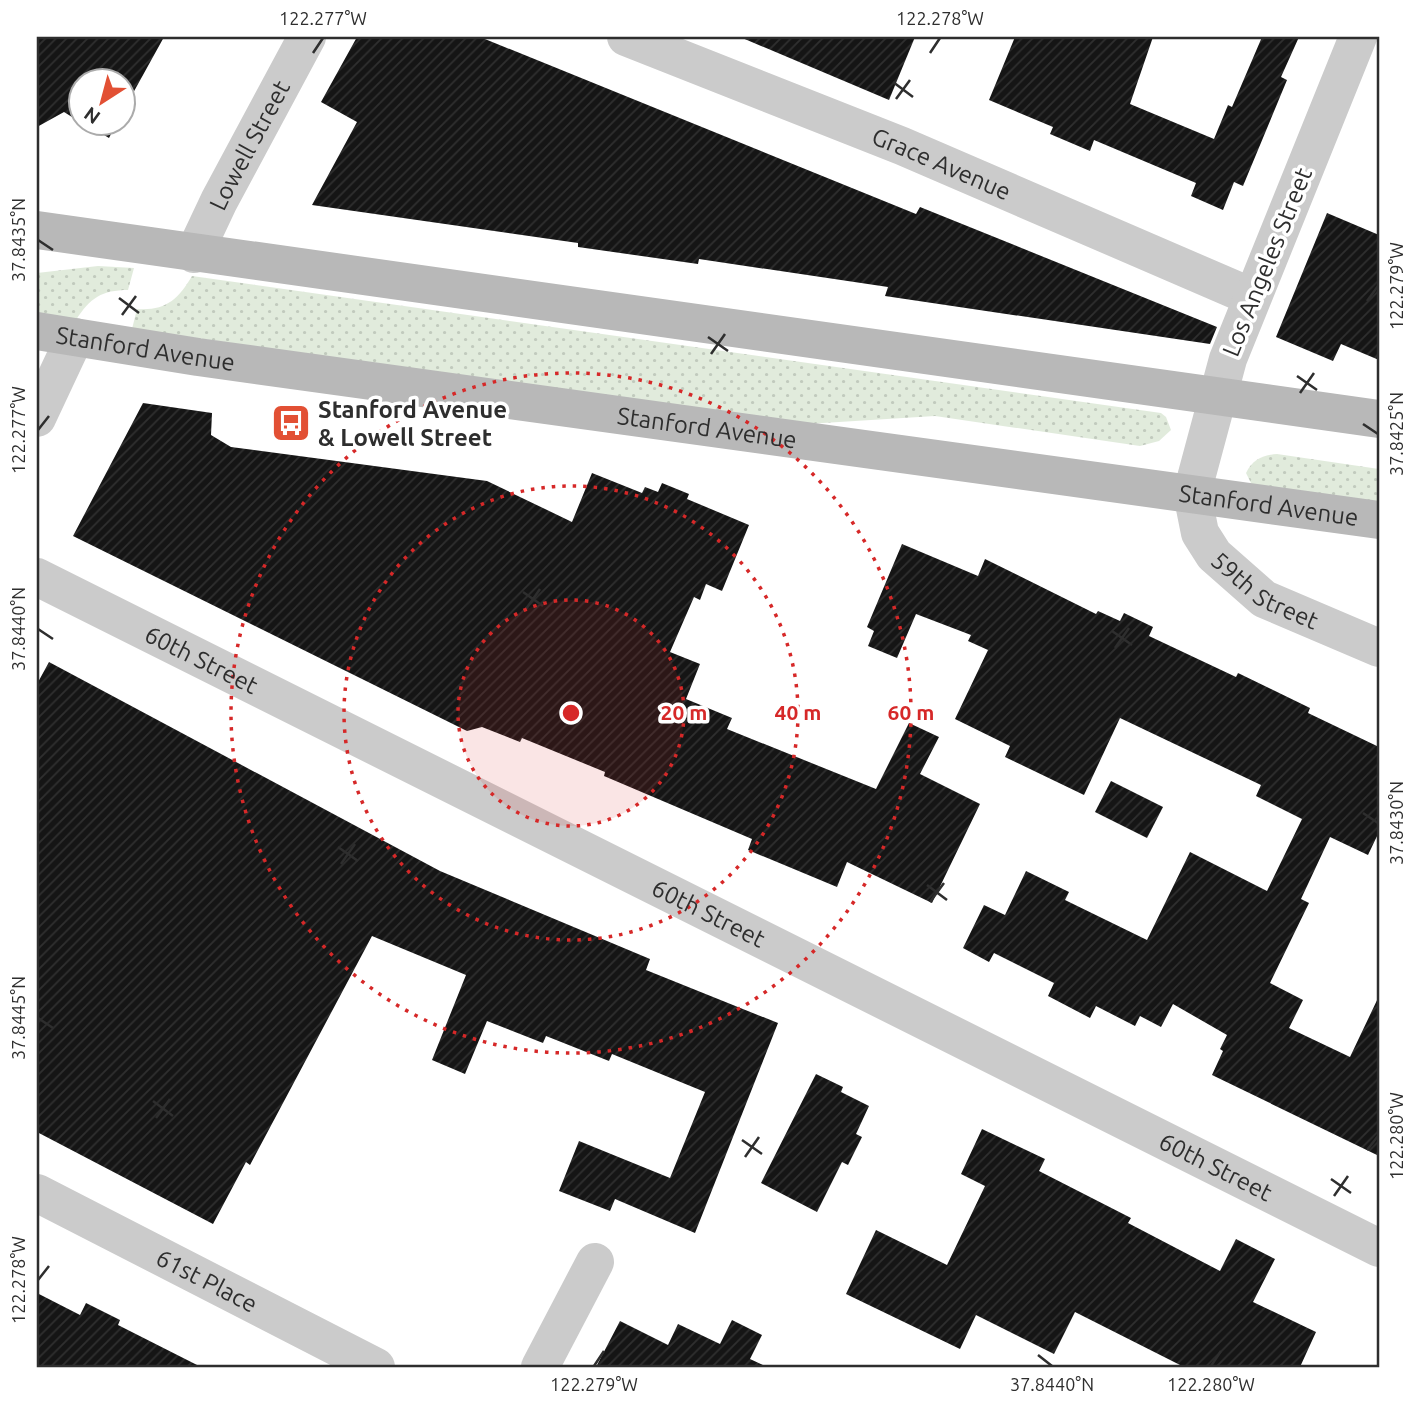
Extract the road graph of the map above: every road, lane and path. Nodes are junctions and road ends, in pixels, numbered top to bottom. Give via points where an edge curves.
1 (307, 37) edge
2 (626, 37) edge
3 (1358, 37) edge
4 (37, 230) edge
5 (194, 254) junction
6 (1252, 298) junction
7 (37, 331) edge
8 (75, 337) junction
9 (1216, 396) junction
10 (37, 418) edge
11 (1379, 419) edge
12 (1192, 494) junction
13 (1379, 520) edge
14 (37, 577) edge
15 (1379, 648) edge
16 (37, 1193) edge
17 (1379, 1248) edge
18 (595, 1262) dead end
19 (376, 1367) edge
20 (540, 1367) edge

1 - 5 street, Lowell Street
2 - 6 street, Grace Avenue via 902,146
3 - 6 street, Los Angeles Street
4 - 5 main road
5 - 9 main road
6 - 9 street, Los Angeles Street
7 - 8 main road, Stanford Avenue
8 - 10 street
8 - 12 main road, Stanford Avenue
9 - 11 main road
9 - 12 street, Los Angeles Street
12 - 13 main road, Stanford Avenue
12 - 15 street, 59th Street via 1200,533 1214,555 1249,589
14 - 17 street, 60th Street
16 - 19 street, 61st Place
18 - 20 street

